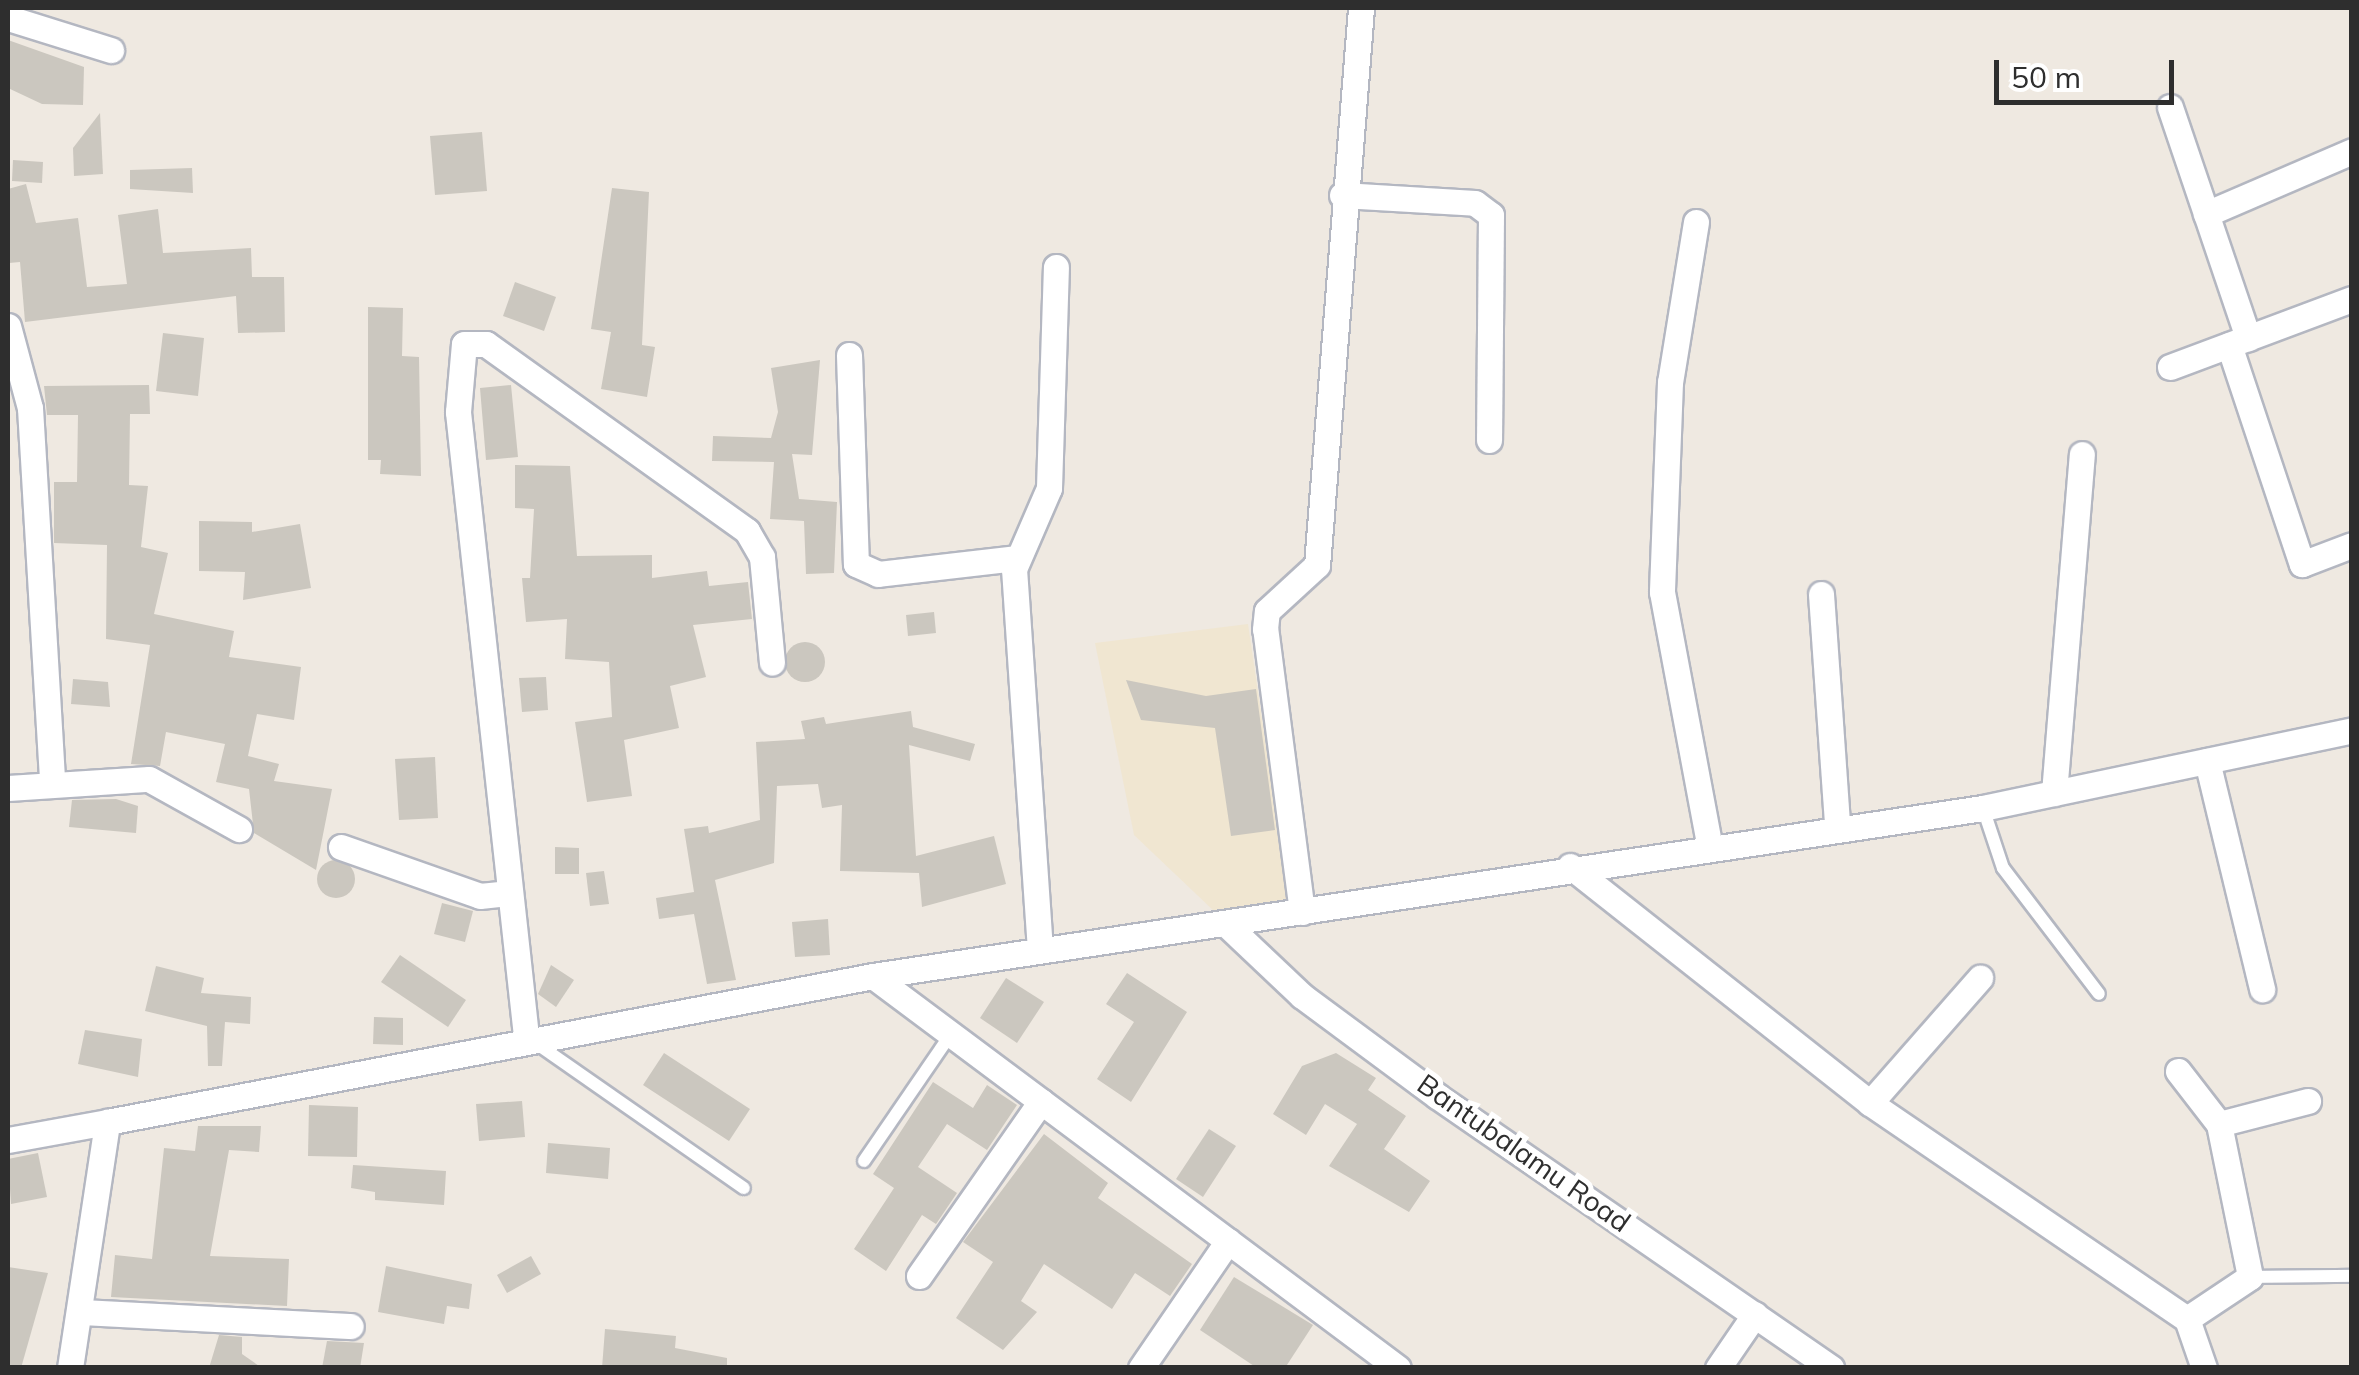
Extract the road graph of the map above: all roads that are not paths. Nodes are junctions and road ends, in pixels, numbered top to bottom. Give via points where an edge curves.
1 (1360, 8) edge
2 (8, 18) edge
3 (111, 50) dead end
4 (2170, 106) dead end
5 (2352, 151) edge
6 (1342, 194) junction
7 (2206, 214) junction
8 (1696, 222) dead end
9 (1056, 268) dead end
10 (2352, 299) edge
11 (8, 326) edge
12 (2238, 341) junction
13 (849, 355) dead end
14 (2170, 367) dead end
15 (1489, 440) dead end
16 (2082, 454) dead end
17 (2352, 545) edge
18 (1016, 558) junction
19 (1821, 594) dead end
20 (772, 664) dead end
21 (2352, 730) edge
22 (2208, 760) junction
23 (52, 781) junction
24 (8, 788) edge
25 (2054, 793) junction
26 (1983, 808) junction
27 (1837, 825) junction
28 (239, 829) dead end
29 (1709, 844) junction
30 (341, 847) dead end
31 (1570, 866) junction
32 (510, 893) junction
33 (1302, 912) junction
34 (1226, 925) junction
35 (1040, 950) junction
36 (873, 976) junction
37 (1980, 978) dead end
38 (2262, 989) dead end
39 (2099, 994) dead end
40 (951, 1034) junction
41 (526, 1036) junction
42 (2178, 1071) dead end
43 (1040, 1101) junction
44 (2308, 1101) dead end
45 (1870, 1103) junction
46 (106, 1122) junction
47 (2219, 1124) junction
48 (8, 1140) edge
49 (864, 1161) dead end
50 (744, 1188) dead end
51 (1228, 1241) junction
52 (919, 1276) dead end
53 (2352, 1276) edge
54 (2250, 1277) junction
55 (80, 1312) junction
56 (1755, 1314) junction
57 (2188, 1320) junction
58 (352, 1326) dead end
59 (70, 1368) edge
60 (1142, 1368) edge
61 (1398, 1368) edge
62 (1718, 1368) edge
63 (1831, 1368) edge
64 (2204, 1368) edge

1 - 6 street
2 - 3 street
4 - 7 street
5 - 7 street
6 - 15 street via 1463,202 1490,216
6 - 33 street via 1317,565 1266,611
7 - 12 street
8 - 29 street via 1670,382 1662,592
9 - 18 street via 1049,488 1040,522
10 - 12 street
11 - 23 street via 30,408
12 - 14 street
12 - 17 street via 2302,564
13 - 18 street via 856,564 878,574
16 - 25 street
18 - 35 street
19 - 27 street
20 - 32 street via 762,557 747,531 486,344 464,344 458,412
21 - 22 street
22 - 25 street
22 - 38 street
23 - 24 street
23 - 28 street via 149,779
25 - 26 street
26 - 27 street
26 - 39 lane via 2003,868
27 - 29 street
29 - 31 street
30 - 32 street via 480,896
31 - 33 street
31 - 45 street
32 - 41 street
33 - 34 street
34 - 35 street
34 - 56 street, Bantubalamu Road via 1437,1096
35 - 36 street
36 - 40 street
36 - 41 street
37 - 45 street
40 - 43 street
40 - 49 lane
41 - 46 street
41 - 50 lane
42 - 47 street
43 - 51 street
43 - 52 street
44 - 47 street
45 - 57 street
46 - 48 street
46 - 55 street
47 - 54 street
51 - 60 street
51 - 61 street
53 - 54 lane
54 - 57 street
55 - 58 street
55 - 59 street
56 - 62 street
56 - 63 street, Bantubalamu Road
57 - 64 street

